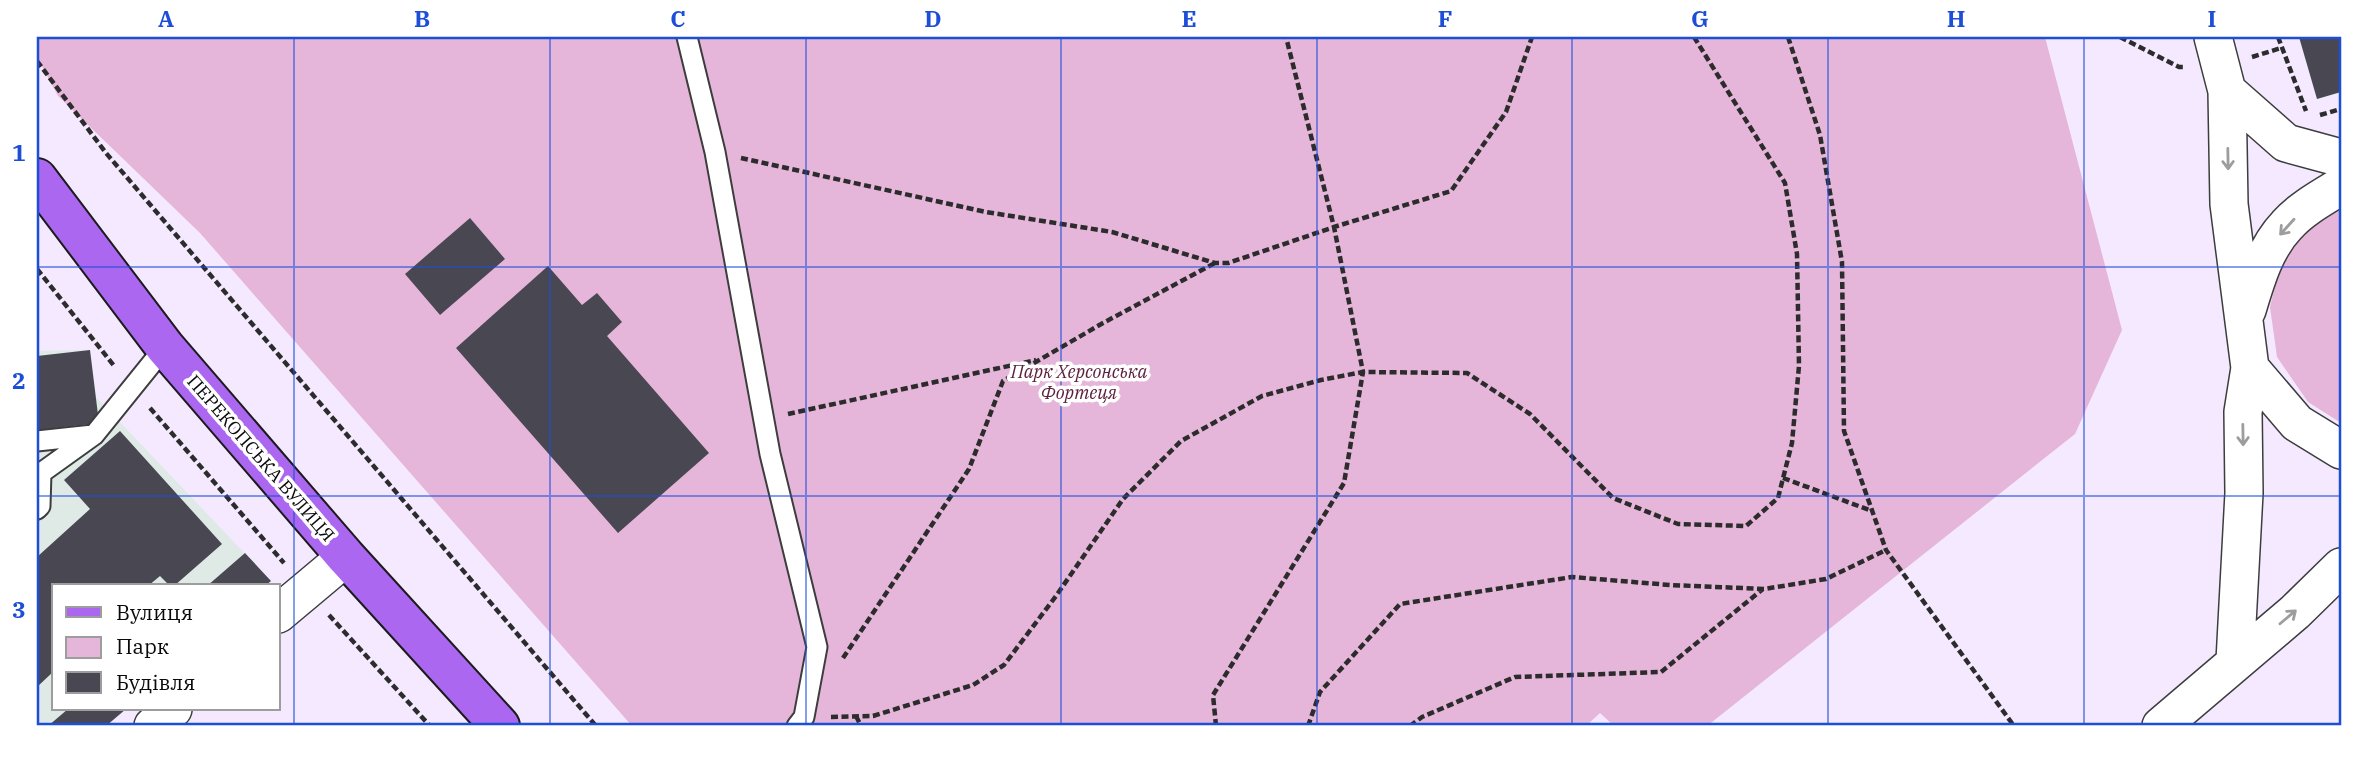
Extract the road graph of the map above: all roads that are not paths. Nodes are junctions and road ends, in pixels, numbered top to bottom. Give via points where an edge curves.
1 (687, 37) edge
2 (2220, 64) edge
3 (2341, 158) edge
4 (37, 178) edge
5 (2341, 186) edge
6 (2244, 321) junction
7 (164, 347) junction
8 (2250, 368) junction
9 (94, 435) junction
10 (37, 441) edge
11 (2341, 450) edge
12 (37, 509) edge
13 (346, 557) junction
14 (2341, 567) edge
15 (280, 612) edge
16 (2235, 661) junction
17 (172, 710) edge
18 (800, 722) edge
19 (153, 726) edge
20 (500, 726) edge
21 (2161, 726) edge

1 - 18 lane via 715,152 764,420 817,647
2 - 3 street via 2286,143
2 -> 6 street via 2229,204
4 - 7 main road, ПЕРЕКОПСЬКА ВУЛИЦЯ
5 -> 6 street via 2287,224 2257,276
6 - 8 street
7 - 9 lane
7 - 13 main road, ПЕРЕКОПСЬКА ВУЛИЦЯ
8 - 11 street via 2297,423
8 -> 16 street via 2243,412 2244,493
9 - 10 lane
9 - 12 lane via 41,473
13 - 15 street
13 - 20 main road, ПЕРЕКОПСЬКА ВУЛИЦЯ
16 -> 14 street
16 - 21 street
17 - 19 street

